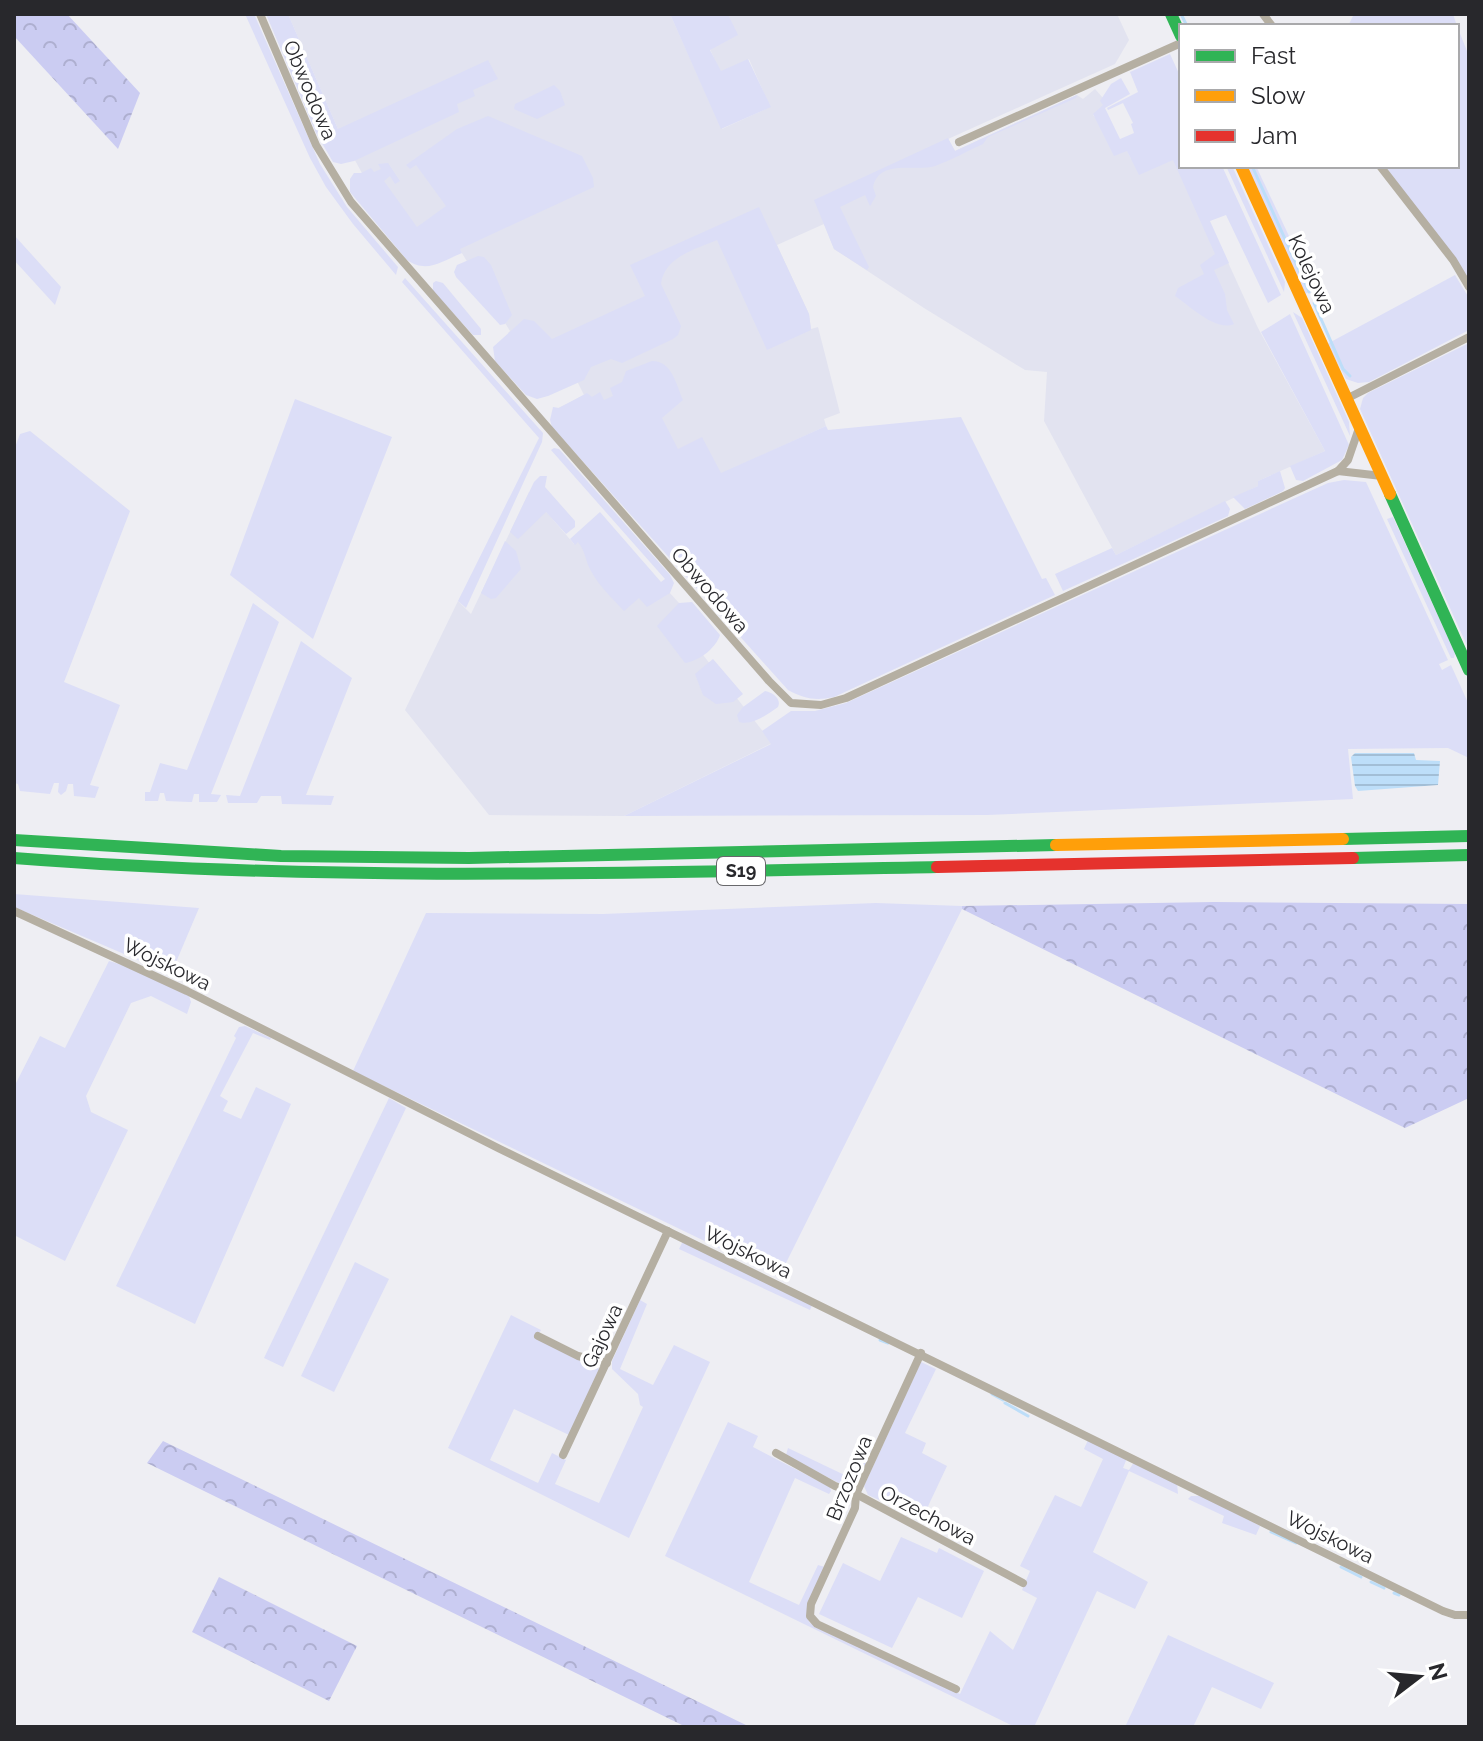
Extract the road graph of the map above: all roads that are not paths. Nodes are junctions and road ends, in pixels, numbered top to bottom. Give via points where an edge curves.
1 (260, 14) edge
2 (1179, 44) edge
3 (959, 142) dead end
4 (1242, 168) edge
5 (1382, 168) edge
6 (1469, 287) edge
7 (1469, 337) edge
8 (1346, 399) junction
9 (1359, 427) junction
10 (1338, 471) junction
11 (1382, 476) junction
12 (1469, 670) edge
13 (1469, 836) edge
14 (14, 840) edge
15 (1469, 855) edge
16 (14, 858) edge
17 (14, 911) edge
18 (668, 1231) junction
19 (538, 1336) dead end
20 (921, 1353) junction
21 (607, 1363) junction
22 (776, 1453) dead end
23 (563, 1455) dead end
24 (856, 1494) junction
25 (1023, 1583) dead end
26 (1469, 1615) edge
27 (956, 1689) dead end

1 - 10 street, Obwodowa via 316,145 351,202 791,703 821,705 846,698
2 - 3 street
4 - 8 main road, Kolejowa
5 - 6 street
7 - 8 street
8 - 9 main road, Kolejowa
9 - 10 street via 1348,460
9 - 11 main road, Kolejowa
10 - 11 street
11 - 12 main road, Kolejowa
13 - 14 main road, S19 via 469,858 235,854
15 - 16 main road, S19 via 470,876 287,875
17 - 18 street, Wojskowa via 187,991
18 - 20 street, Wojskowa
18 - 21 street, Gajowa
19 - 21 street via 578,1356
20 - 24 street, Brzozowa
20 - 26 street, Wojskowa via 1443,1611
21 - 23 street, Gajowa
22 - 24 street, Orzechowa
24 - 25 street, Orzechowa
24 - 27 street, Brzozowa via 855,1508 810,1616 817,1624

